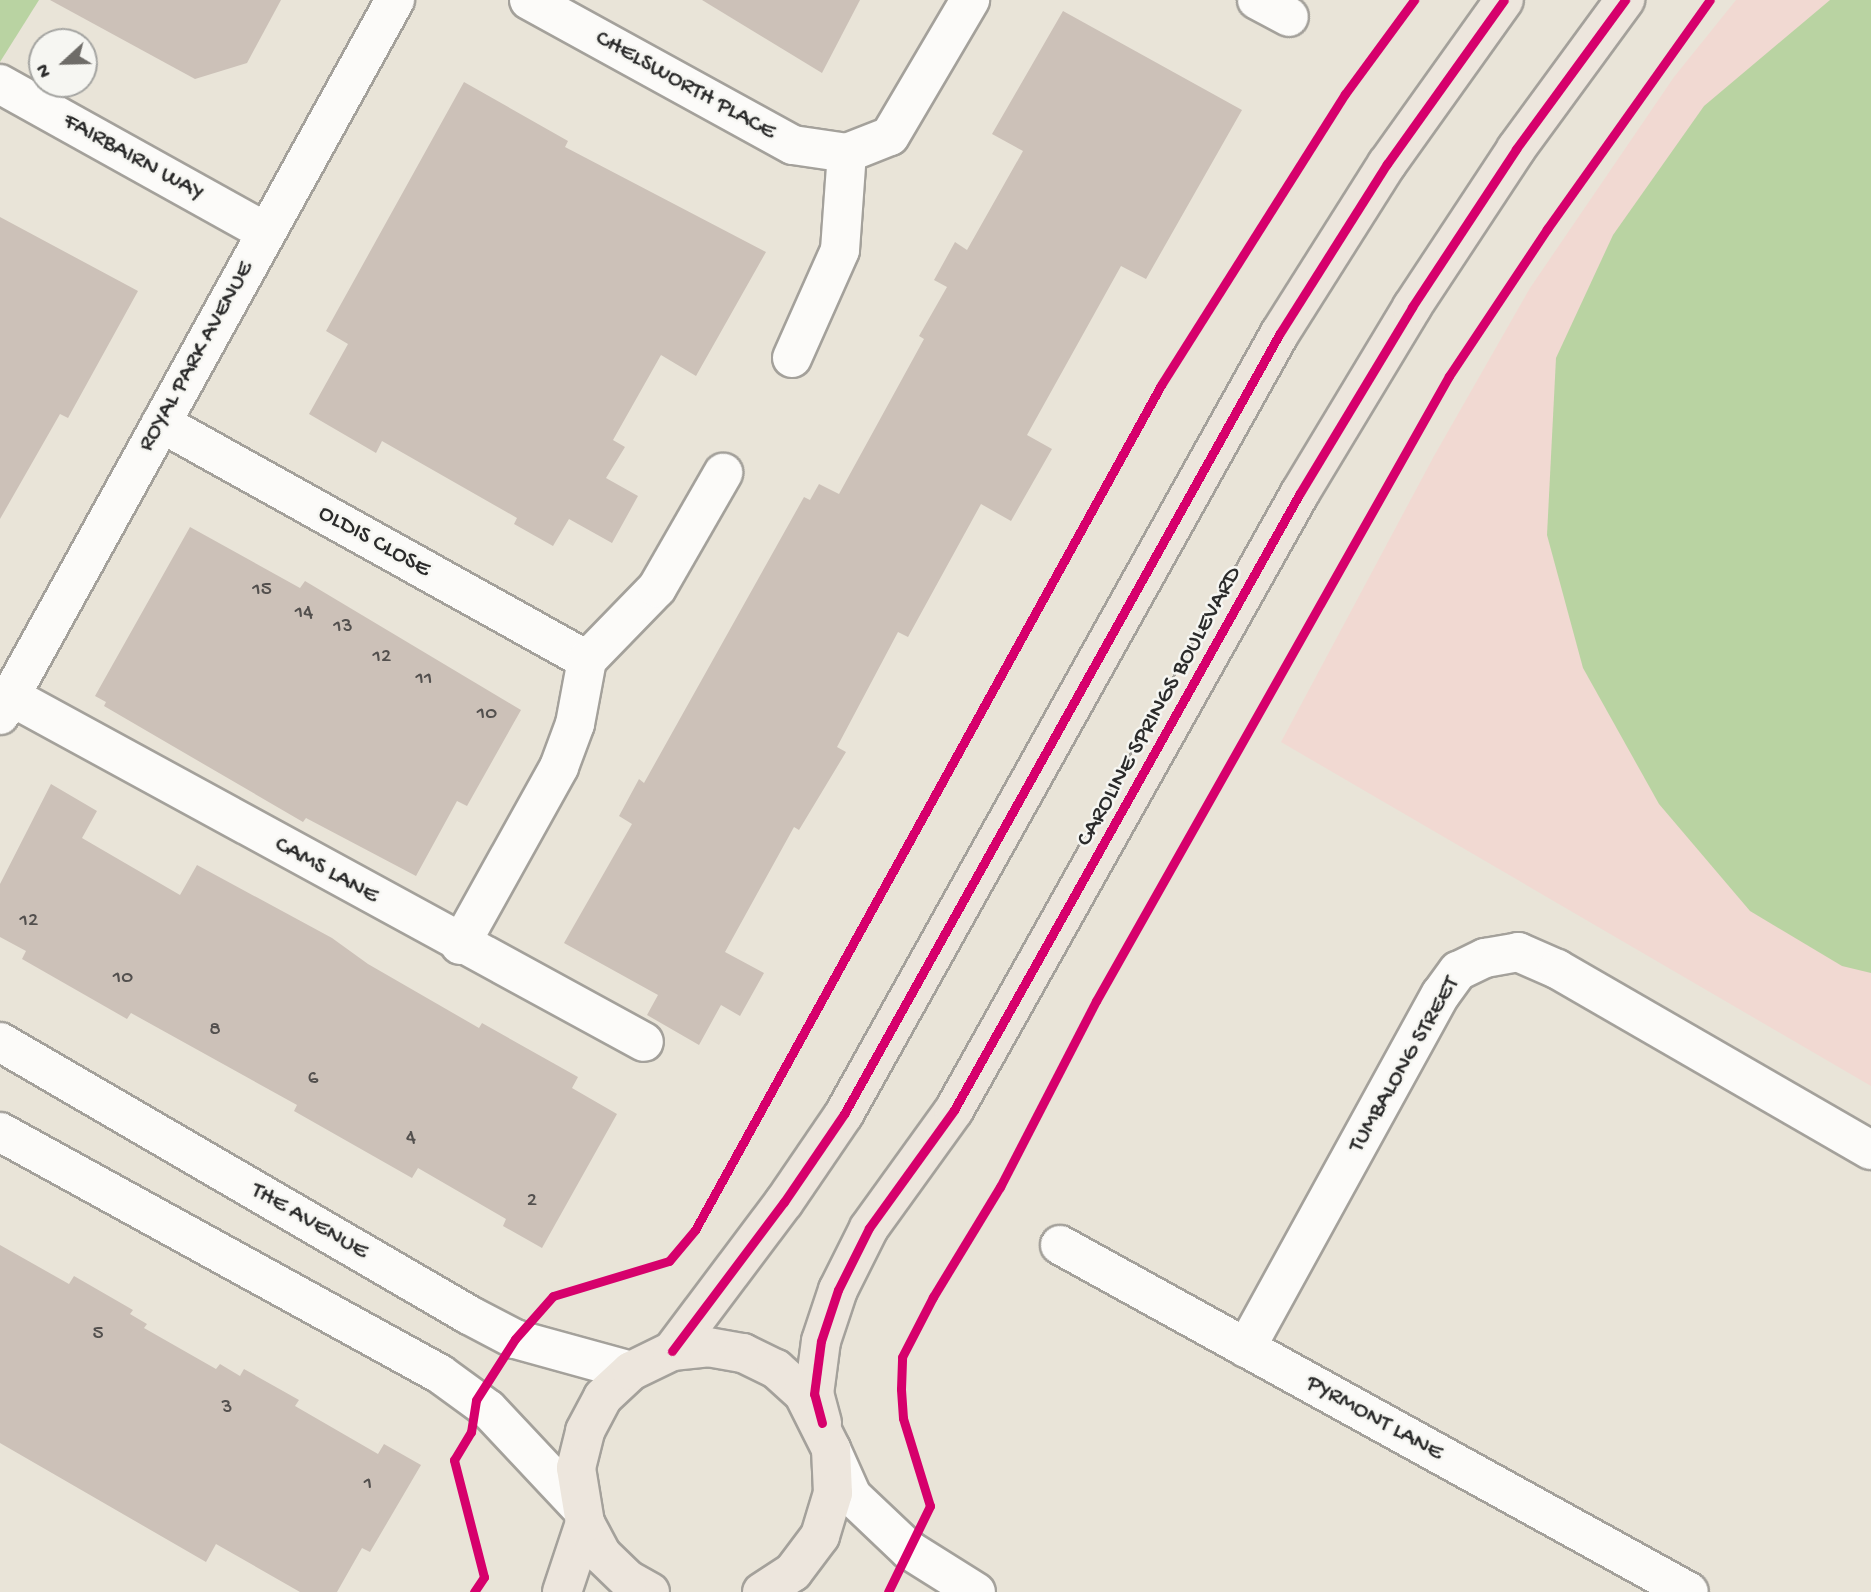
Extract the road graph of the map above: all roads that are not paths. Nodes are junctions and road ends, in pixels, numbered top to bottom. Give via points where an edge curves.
1 (395, 0) edge
2 (529, 0) edge
3 (970, 0) edge
4 (1504, 0) edge
5 (1625, 0) edge
6 (0, 84) edge
7 (847, 153) junction
8 (266, 232) junction
9 (792, 358) dead end
10 (161, 423) junction
11 (723, 472) dead end
12 (587, 660) junction
13 (5, 706) edge
14 (460, 945) junction
15 (0, 1042) edge
16 (644, 1042) dead end
17 (0, 1132) edge
18 (1871, 1150) edge
19 (1060, 1245) dead end
20 (1246, 1348) junction
21 (671, 1351) junction
22 (631, 1371) junction
23 (827, 1436) junction
24 (582, 1515) junction
25 (562, 1592) edge
26 (650, 1592) edge
27 (762, 1592) edge
28 (976, 1592) edge
29 (1689, 1592) edge

1 - 8 street, ROYAL PARK AVENUE
2 - 7 street, CHELSWORTH PLACE via 793,145
3 - 7 street, CHELSWORTH PLACE via 890,136
4 - 21 main road via 1387,164 1280,333 844,1114 785,1202
5 - 23 main road, CAROLINE SPRINGS BOULEVARD via 1516,149 1412,307 1300,493 1190,697 954,1110 869,1228 838,1290 821,1341 814,1394
6 - 8 street, FAIRBAIRN WAY
7 - 9 street via 840,250
8 - 10 street, ROYAL PARK AVENUE
10 - 12 street, OLDIS CLOSE
10 - 13 street, ROYAL PARK AVENUE
11 - 12 street via 657,589
12 - 14 street via 575,724 559,767
13 - 14 street, CAMS LANE
14 - 16 street, CAMS LANE
15 - 22 street, THE AVENUE via 468,1315 515,1339
17 - 24 street via 440,1374 488,1409
18 - 20 street, TUMBALONG STREET via 1557,969 1518,952 1485,958 1458,971 1441,995
19 - 20 street, PYRMONT LANE
20 - 29 street, PYRMONT LANE
21 - 22 main road
21 - 23 main road via 708,1347 743,1353 776,1368 803,1392
22 - 24 main road via 603,1397 585,1431 576,1468
23 - 27 main road, CAROLINE SPRINGS BOULEVARD via 833,1493 820,1536 793,1572
23 - 28 street via 852,1496 909,1550
24 - 25 main road
24 - 26 main road via 602,1555 628,1580

